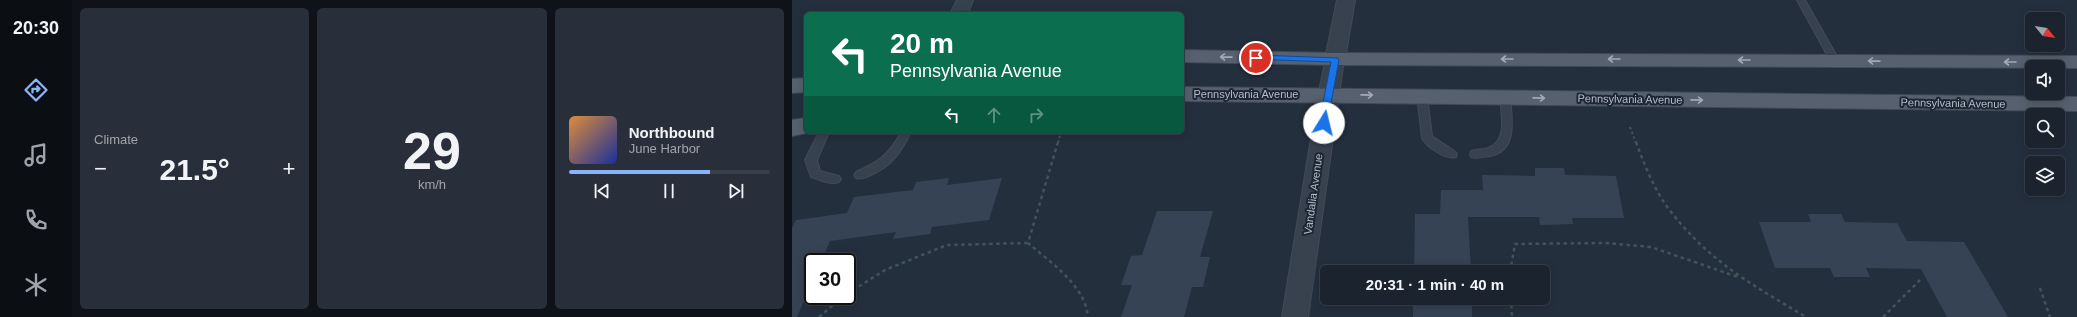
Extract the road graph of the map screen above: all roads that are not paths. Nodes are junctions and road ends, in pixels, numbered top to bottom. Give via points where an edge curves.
1 (965, 0) edge
2 (1346, 0) edge
3 (1801, 0) edge
4 (959, 12) edge
5 (1184, 56) edge
6 (1335, 60) junction
7 (1834, 60) junction
8 (2077, 62) edge
9 (804, 85) edge
10 (792, 86) edge
11 (1184, 94) edge
12 (1328, 95) junction
13 (1422, 96) junction
14 (1505, 97) junction
15 (2077, 104) edge
16 (804, 126) edge
17 (792, 128) edge
18 (823, 134) edge
19 (905, 134) edge
20 (1452, 154) dead end
21 (1475, 154) dead end
22 (860, 175) dead end
23 (835, 179) dead end
24 (1295, 317) edge

1 - 4 street
2 - 6 street, Vandalia Avenue
3 - 7 lane
6 -> 5 main road
7 -> 6 main road
6 - 12 street, Vandalia Avenue
8 -> 7 main road
9 - 10 main road
11 - 12 main road, Pennsylvania Avenue
12 -> 13 main road, Pennsylvania Avenue
12 - 24 street, Vandalia Avenue
13 - 14 main road, Pennsylvania Avenue
13 - 20 lane via 1427,138
14 -> 15 main road, Pennsylvania Avenue
14 - 21 lane via 1508,125 1504,142 1492,151
16 - 17 main road
18 - 23 lane via 811,160 815,174
19 - 22 lane via 896,153 878,167

